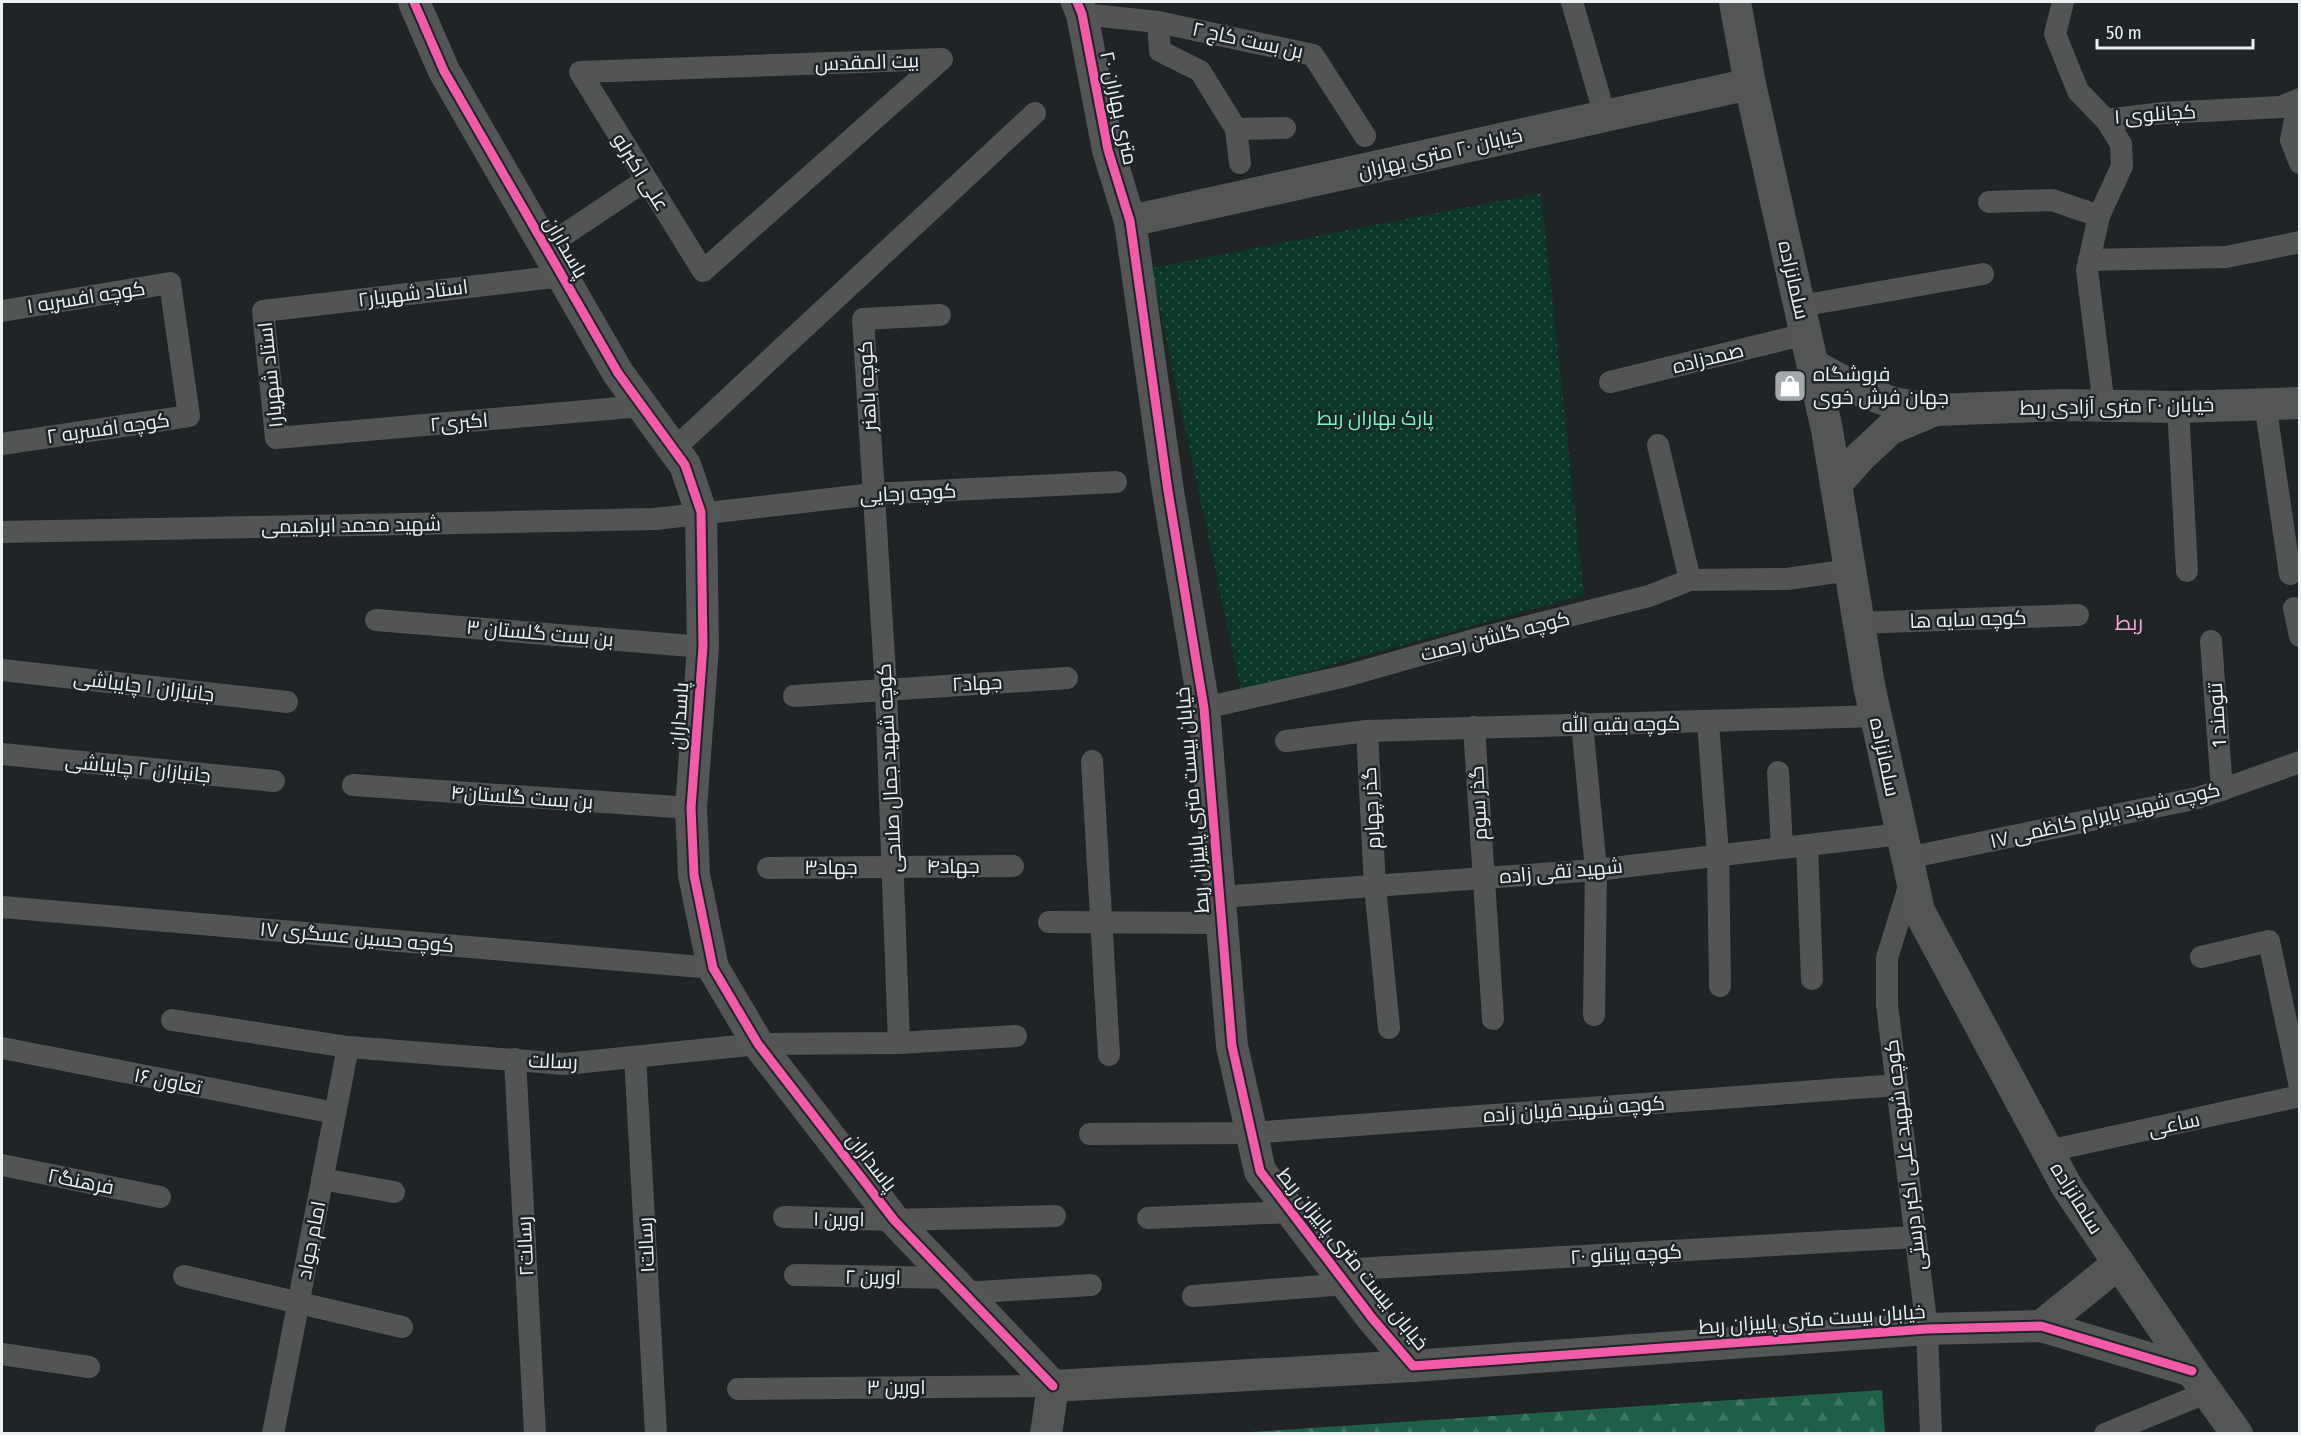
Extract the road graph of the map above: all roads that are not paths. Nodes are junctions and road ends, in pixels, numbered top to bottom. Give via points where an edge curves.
1 (414, 2) edge
2 (1572, 2) edge
3 (1735, 2) edge
4 (2063, 2) edge
5 (1079, 8) edge
6 (1158, 22) junction
7 (580, 72) joint
8 (1750, 84) junction
9 (2299, 99) edge
10 (1035, 113) dead end
11 (1605, 116) junction
12 (2106, 120) junction
13 (1285, 128) dead end
14 (1236, 129) junction
15 (1365, 136) dead end
16 (1240, 163) dead end
17 (2300, 163) edge
18 (646, 180) junction
19 (1989, 202) dead end
20 (2099, 216) junction
21 (1130, 221) junction
22 (2300, 242) edge
23 (546, 247) junction
24 (2089, 260) junction
25 (703, 272) joint
26 (1983, 274) dead end
27 (562, 276) junction
28 (170, 284) joint
29 (2, 311) edge
30 (263, 311) joint
31 (940, 315) dead end
32 (1803, 320) junction
33 (1813, 365) junction
34 (1610, 382) dead end
35 (2265, 403) junction
36 (2300, 403) edge
37 (642, 406) junction
38 (2104, 406) junction
39 (2178, 407) junction
40 (1935, 410) junction
41 (276, 438) joint
42 (2, 444) edge
43 (1658, 445) dead end
44 (674, 449) junction
45 (1116, 482) dead end
46 (1836, 484) junction
47 (873, 494) junction
48 (701, 512) junction
49 (2, 532) edge
50 (1850, 570) junction
51 (2187, 571) dead end
52 (2290, 574) dead end
53 (1690, 580) junction
54 (2294, 608) dead end
55 (2078, 615) dead end
56 (376, 620) dead end
57 (1859, 623) junction
58 (2300, 636) edge
59 (2211, 641) dead end
60 (703, 647) junction
61 (2, 670) edge
62 (1067, 678) dead end
63 (886, 689) junction
64 (795, 696) dead end
65 (287, 702) dead end
66 (1204, 708) junction
67 (1876, 716) junction
68 (1582, 723) junction
69 (1708, 723) junction
70 (1474, 727) junction
71 (1367, 731) junction
72 (1286, 741) dead end
73 (2, 754) edge
74 (1092, 761) dead end
75 (2300, 762) edge
76 (1778, 772) dead end
77 (273, 782) dead end
78 (353, 785) dead end
79 (2222, 790) junction
80 (691, 808) junction
81 (1807, 845) junction
82 (1782, 848) junction
83 (1718, 854) junction
84 (1907, 857) junction
85 (1013, 866) dead end
86 (894, 867) junction
87 (768, 868) dead end
88 (1596, 870) junction
89 (1482, 878) junction
90 (1375, 886) junction
91 (2, 907) edge
92 (1220, 910) junction
93 (1049, 922) dead end
94 (1103, 923) junction
95 (2201, 957) dead end
96 (713, 968) junction
97 (1812, 979) dead end
98 (1719, 986) dead end
99 (1594, 1015) dead end
100 (1493, 1019) dead end
101 (172, 1020) dead end
102 (1389, 1028) dead end
103 (1016, 1036) dead end
104 (899, 1043) junction
105 (758, 1044) junction
106 (348, 1047) junction
107 (2, 1048) edge
108 (1108, 1055) dead end
109 (635, 1057) junction
110 (515, 1059) junction
111 (1897, 1085) junction
112 (2300, 1087) edge
113 (2300, 1096) edge
114 (335, 1113) junction
115 (1251, 1133) junction
116 (1090, 1134) dead end
117 (2048, 1151) junction
118 (2, 1165) edge
119 (322, 1179) junction
120 (394, 1192) dead end
121 (160, 1197) dead end
122 (1292, 1212) junction
123 (1055, 1216) dead end
124 (784, 1218) dead end
125 (1148, 1218) dead end
126 (894, 1220) junction
127 (1915, 1237) junction
128 (2119, 1263) junction
129 (795, 1275) dead end
130 (184, 1276) dead end
131 (1342, 1277) junction
132 (1091, 1285) dead end
133 (957, 1286) junction
134 (1193, 1296) dead end
135 (299, 1302) junction
136 (2041, 1326) junction
137 (402, 1327) dead end
138 (1926, 1329) junction
139 (2, 1354) edge
140 (1413, 1366) junction
141 (89, 1367) dead end
142 (2200, 1382) junction
143 (1053, 1386) junction
144 (738, 1389) dead end
145 (273, 1434) edge
146 (535, 1434) edge
147 (656, 1434) edge
148 (1046, 1434) edge
149 (1931, 1434) edge
150 (2105, 1434) edge
151 (2237, 1434) edge

1 - 23 street, پاسداران via 444,71
2 - 11 street
3 - 8 street, سلمانزاده
4 - 12 street, کچانلوی ۱ via 2055,34 2078,91
5 - 6 street, بن بست کاج ۲
5 - 21 street, ۲۰ متری بهاران via 1108,150
6 - 14 street via 1160,51 1200,71
6 - 15 street, بن بست کاج ۲ via 1313,55
7 - 18 street, علی اکبرلو
7 - 25 street, بیت المقدس via 942,59
8 - 11 street, خیابان ۲۰ متری بهاران
8 - 32 street, سلمانزاده
9 - 12 street, کچانلوی ۱ via 2281,107 2163,112
9 - 17 street via 2291,140
10 - 44 street
11 - 21 street, خیابان ۲۰ متری بهاران
12 - 20 street via 2121,144 2122,166
13 - 14 street
14 - 16 street
18 - 23 street
18 - 25 street, علی اکبرلو
19 - 20 street via 2052,200
20 - 24 street
21 - 66 street, خیابان بیست متری پاییزان ربط
22 - 24 street via 2226,257
23 - 27 street, پاسداران
24 - 38 street via 2087,270
26 - 32 street, صمدزاده
27 - 30 street, استاد شهریار۲
27 - 37 street, پاسداران via 618,373
28 - 29 street, کوچه افسریه ۱
28 - 42 street, کوچه افسریه ۲ via 189,416
30 - 41 street, استاد شهریار۱
31 - 47 street, کوچه باهنر via 863,319
32 - 33 street, سلمانزاده
32 - 34 street, صمدزاده
33 - 40 street via 1882,399
33 - 46 street, سلمانزاده
35 - 36 street, خیابان ۲۰ متری آزادی ربط
35 - 39 street, خیابان ۲۰ متری آزادی ربط
35 - 52 street
37 - 41 street, اکبری۲
37 - 44 street, پاسداران
38 - 39 street, خیابان ۲۰ متری آزادی ربط
38 - 40 street, خیابان ۲۰ متری آزادی ربط
39 - 51 street
40 - 46 street via 1890,429
43 - 53 street
44 - 48 street, پاسداران via 685,465
45 - 47 street, کوچه رجایی
46 - 50 street, سلمانزاده
47 - 48 street, کوچه رجایی
47 - 63 street, کوچه شهید جمال صلاحی
48 - 49 street, شهید محمد ابراهیمی via 655,519
48 - 60 street, پاسداران
50 - 53 street, کوچه گلشن رحمت via 1747,582
50 - 57 street, سلمانزاده
53 - 66 street, کوچه گلشن رحمت via 1649,596 1346,676
54 - 58 street
55 - 57 street, کوچه سایه ها
56 - 60 street, بن بست گلستان ۳
57 - 67 street, سلمانزاده
59 - 79 street, تنومند 1
60 - 80 street, پاسداران
61 - 65 street, جانبازان ۱ چایباشی
62 - 63 street, جهاد۲
63 - 64 street, جهاد۲
63 - 86 street, کوچه شهید جمال صلاحی
66 - 92 street, خیابان بیست متری پاییزان ربط
67 - 69 street, کوچه بقیه الله
67 - 84 street, سلمانزاده
68 - 69 street, کوچه بقیه الله
68 - 70 street, کوچه بقیه الله
68 - 88 street
69 - 83 street
70 - 71 street, کوچه بقیه الله
70 - 89 street, گذر سوم
71 - 72 street, کوچه بقیه الله
71 - 90 street, گذر چهارم
73 - 77 street, جانبازان ۲ چایباشی
74 - 94 street
75 - 79 street, کوچه شهید بایرام کاظمی ۱۷
76 - 82 street
78 - 80 street, بن بست گلستان۴
79 - 84 street, کوچه شهید بایرام کاظمی ۱۷
80 - 96 street, پاسداران via 694,875
81 - 82 street, شهید تقی زاده
81 - 84 street, شهید تقی زاده
81 - 97 street
82 - 83 street, شهید تقی زاده
83 - 88 street, شهید تقی زاده
83 - 98 street
84 - 111 street, کوچه شهید علی اکبر درستی via 1887,957 1887,1005
84 - 117 street, سلمانزاده via 1918,911
85 - 86 street, جهاد۴
86 - 87 street, جهاد۳
86 - 104 street, کوچه شهید جمال صلاحی
88 - 89 street, شهید تقی زاده
88 - 99 street
89 - 90 street, شهید تقی زاده
89 - 100 street, گذر سوم
90 - 92 street, شهید تقی زاده
90 - 102 street, گذر چهارم
91 - 96 street, کوچه حسین عسگری ۱۷
92 - 94 street, شهید تقی زاده
92 - 115 street, خیابان بیست متری پاییزان ربط via 1232,1046
93 - 94 street, شهید تقی زاده
94 - 108 street
95 - 112 street via 2269,941
96 - 105 street, پاسداران
101 - 106 street, رسالت
103 - 104 street, رسالت
104 - 105 street, رسالت
105 - 109 street, رسالت
105 - 126 street, پاسداران
106 - 110 street, رسالت
106 - 114 street, امام جواد
107 - 114 street, تعاون ۱۶
109 - 110 street, رسالت via 565,1064
109 - 147 street, رسالت۱
110 - 146 street, رسالت۲
111 - 115 street, کوچه شهید قربان زاده
111 - 127 street, کوچه شهید علی اکبر درستی
113 - 117 street, ساعی
114 - 119 street, امام جواد
115 - 116 street, کوچه شهید قربان زاده
115 - 122 street, خیابان بیست متری پاییزان ربط via 1260,1171
117 - 128 street, سلمانزاده via 2067,1187
118 - 121 street, فرهنگ۲
119 - 120 street
119 - 135 street, امام جواد
122 - 125 street
122 - 131 street, خیابان بیست متری پاییزان ربط
123 - 126 street, اورین ۱
124 - 126 street, اورین ۱
126 - 133 street, پاسداران
127 - 131 street, کوچه بیانلو ۲۰
127 - 138 street, کوچه شهید علی اکبر درستی
128 - 136 street
128 - 142 street, سلمانزاده
129 - 133 street, اورین ۲
130 - 135 street
131 - 134 street, کوچه بیانلو ۲۰
131 - 140 street, خیابان بیست متری پاییزان ربط
132 - 133 street, اورین ۲
133 - 143 street, پاسداران
135 - 137 street
135 - 145 street, امام جواد
136 - 138 street, خیابان بیست متری پاییزان ربط
136 - 142 street, خیابان بیست متری پاییزان ربط
138 - 140 street, خیابان بیست متری پاییزان ربط
138 - 149 street, کوچه شهید علی اکبر درستی
139 - 141 street
140 - 143 street
142 - 150 street
142 - 151 street, سلمانزاده
143 - 144 street, اورین ۳
143 - 148 street

